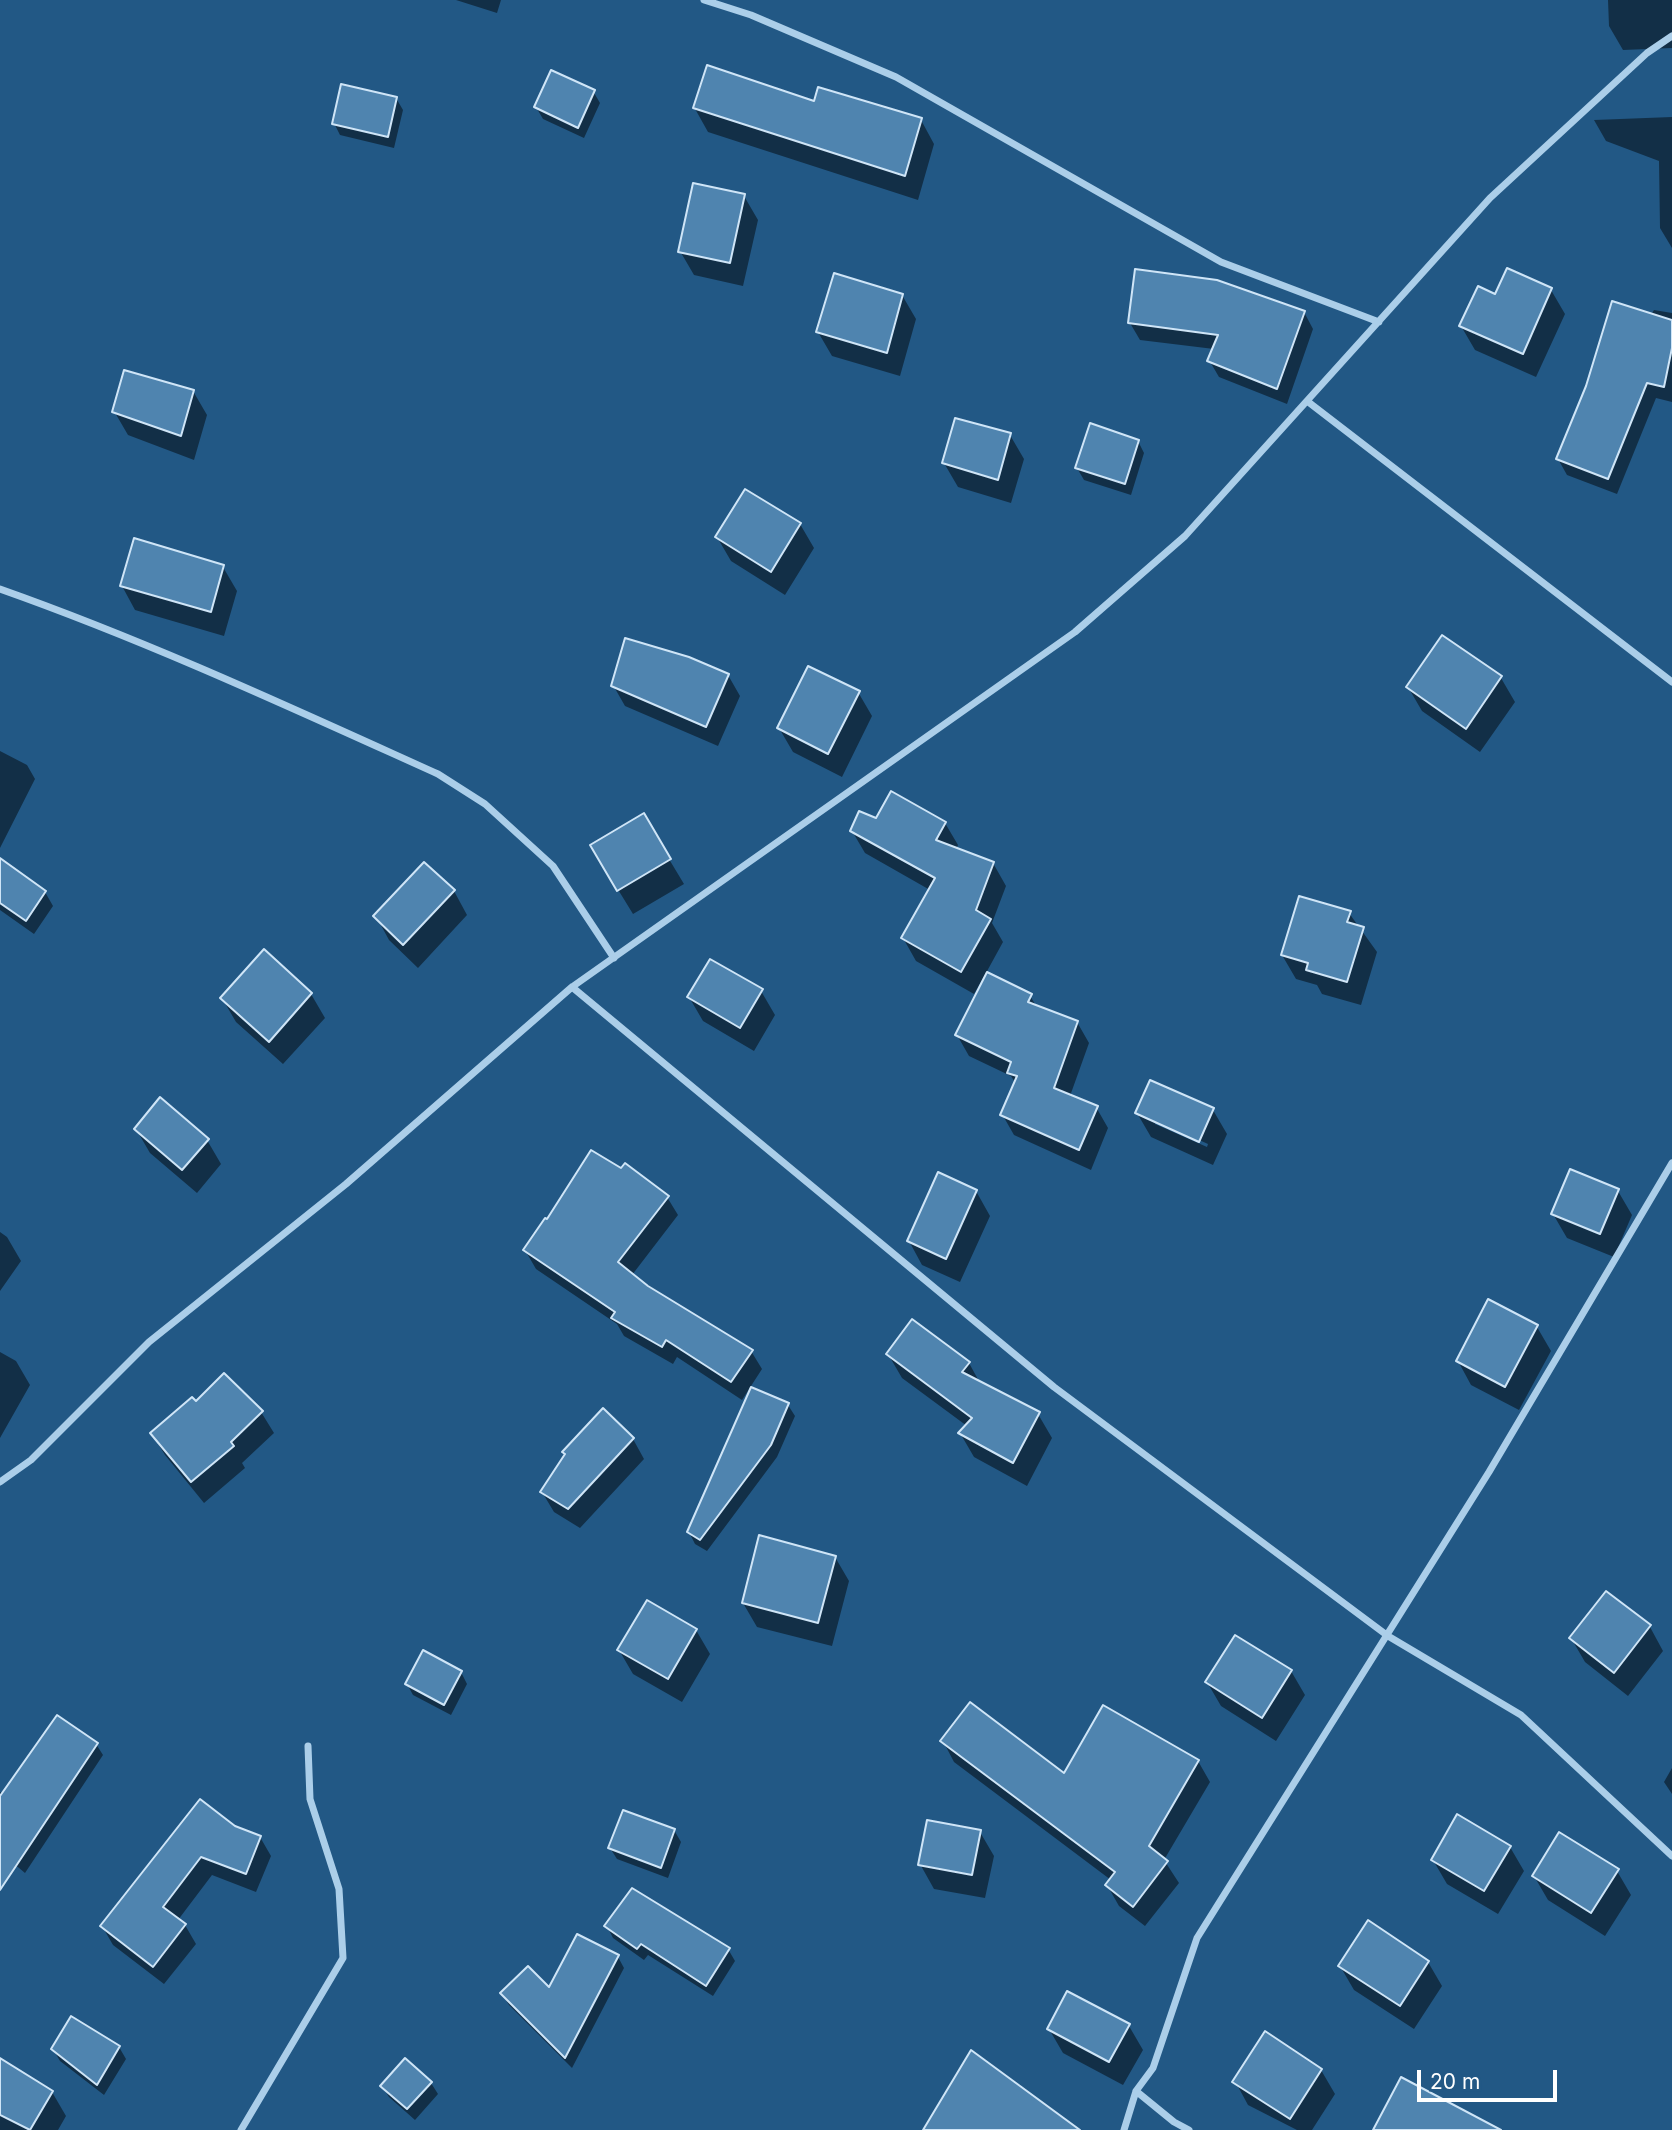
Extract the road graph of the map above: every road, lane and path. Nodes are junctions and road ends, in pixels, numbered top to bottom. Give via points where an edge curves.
1 (704, 0) edge
2 (1672, 36) edge
3 (1379, 322) junction
4 (1307, 401) junction
5 (0, 589) edge
6 (1672, 682) edge
7 (614, 958) junction
8 (572, 987) junction
9 (1672, 1163) edge
10 (0, 1482) edge
11 (1388, 1636) junction
12 (308, 1746) dead end
13 (1672, 1856) edge
14 (1136, 2091) junction
15 (241, 2130) edge
16 (1124, 2130) edge
17 (1189, 2130) edge

1 - 3 street via 896,76 1222,262
2 - 3 street via 1647,53 1490,198
3 - 4 street
4 - 6 street
4 - 7 street via 1185,536 1075,632
5 - 7 street via 91,621 265,696 464,789 553,866
7 - 8 street
8 - 10 street via 346,1184 149,1342 31,1460
8 - 11 street via 1054,1387
9 - 11 street
11 - 13 street via 1521,1715
11 - 14 street via 1197,1938 1153,2068
12 - 15 street via 310,1798 339,1889 343,1958
14 - 16 street
14 - 17 street

